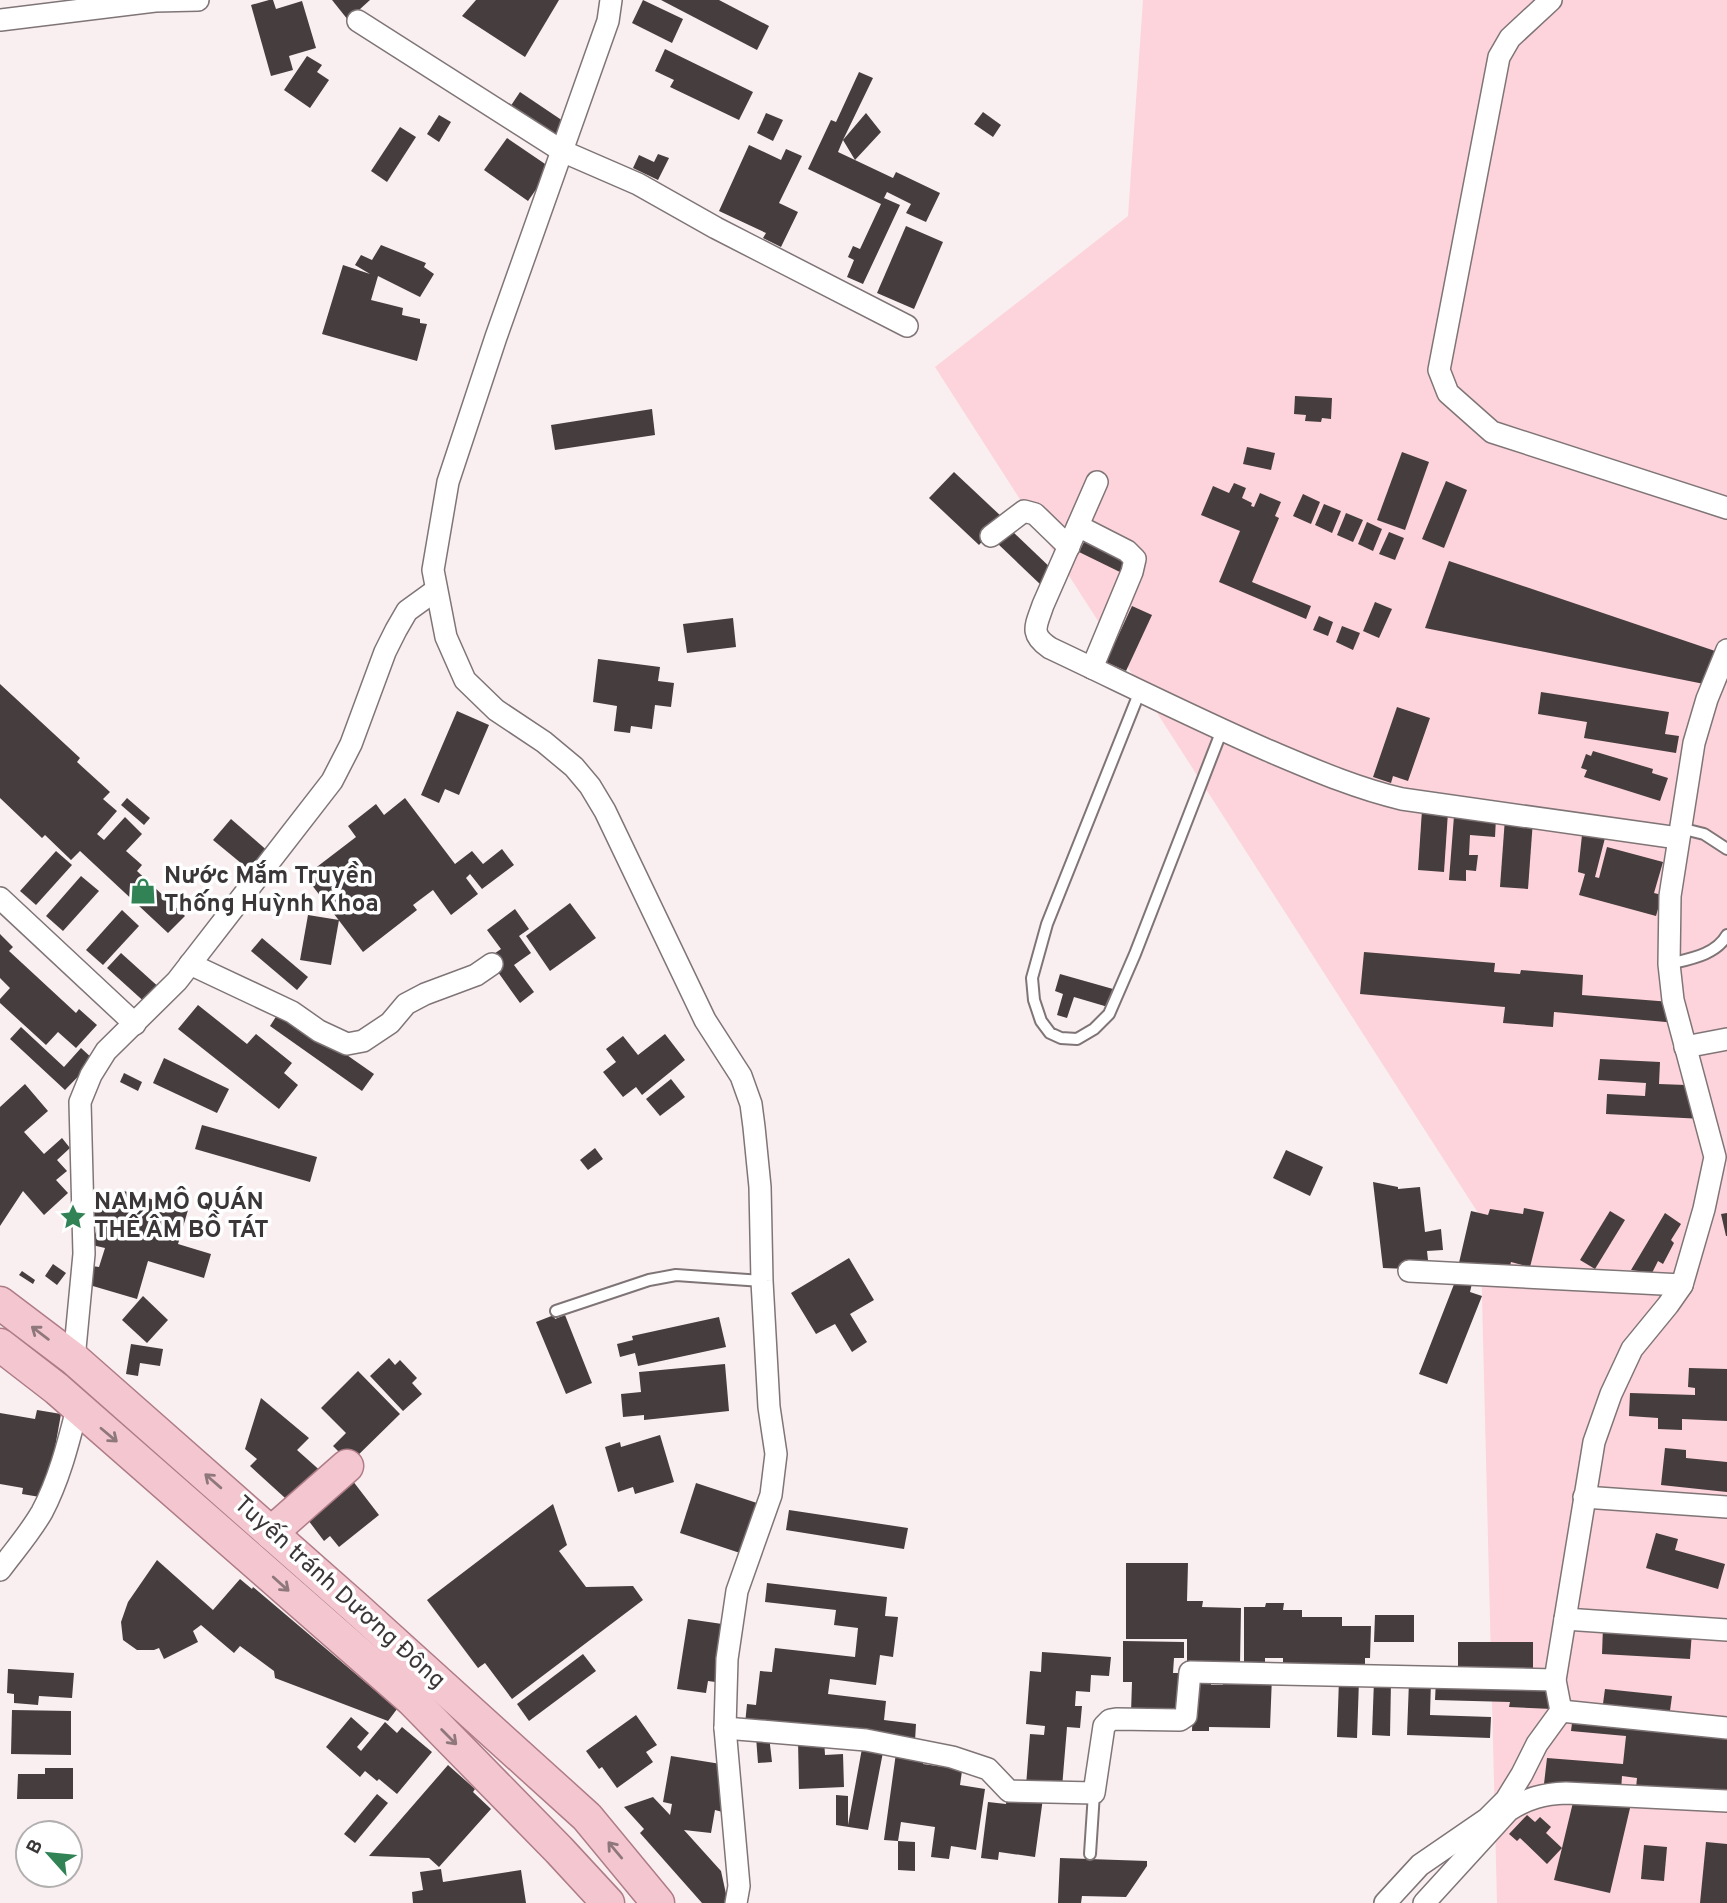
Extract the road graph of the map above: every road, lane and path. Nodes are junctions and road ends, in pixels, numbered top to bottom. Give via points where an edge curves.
1 (155, 0) edge
2 (198, 0) edge
3 (611, 0) edge
4 (1550, 0) edge
5 (0, 20) edge
6 (358, 21) dead end
7 (562, 151) junction
8 (907, 326) dead end
9 (1097, 482) dead end
10 (1727, 508) edge
11 (1078, 526) junction
12 (991, 536) dead end
13 (1069, 547) junction
14 (436, 590) junction
15 (1727, 650) edge
16 (1092, 668) junction
17 (1140, 691) junction
18 (1222, 730) junction
19 (1679, 833) junction
20 (1727, 849) edge
21 (0, 898) edge
22 (1727, 935) edge
23 (190, 964) junction
24 (492, 964) dead end
25 (1669, 964) junction
26 (135, 1024) junction
27 (1727, 1039) edge
28 (1685, 1047) junction
29 (1721, 1155) edge
30 (1409, 1271) dead end
31 (762, 1281) junction
32 (1682, 1284) junction
33 (0, 1303) edge
34 (555, 1311) dead end
35 (2, 1348) edge
36 (74, 1359) junction
37 (67, 1399) junction
38 (346, 1466) dead end
39 (1584, 1497) junction
40 (1727, 1507) edge
41 (271, 1532) junction
42 (0, 1570) edge
43 (1565, 1619) junction
44 (1727, 1630) edge
45 (1555, 1680) junction
46 (1561, 1711) junction
47 (725, 1728) junction
48 (1727, 1728) edge
49 (1094, 1793) junction
50 (1727, 1801) edge
51 (1090, 1854) dead end
52 (608, 1903) edge
53 (658, 1903) edge
54 (736, 1903) edge
55 (1385, 1903) edge
56 (1424, 1903) edge

1 - 2 street
1 - 5 street
3 - 7 street via 608,21
4 - 10 street via 1510,38 1499,57 1439,370 1448,393 1492,432
6 - 7 street
7 - 8 street via 638,184
7 - 14 street via 448,482 433,570
9 - 11 street
11 - 13 street
11 - 16 street via 1135,559
12 - 13 street via 1024,511 1035,514
13 - 16 street via 1043,605 1036,634 1050,648
14 - 23 street via 407,611 396,630 332,781
14 - 31 street via 446,638 465,680 496,710 544,742 590,786 705,1020 741,1076 751,1104 760,1187
15 - 19 street via 1694,743
16 - 17 street
17 - 18 street
17 - 18 lane via 1047,924 1032,978 1034,1000 1050,1033 1077,1039 1109,1014
18 - 19 street via 1343,783 1392,797
19 - 20 lane via 1704,834
19 - 25 street via 1670,896
21 - 26 street
22 - 25 lane via 1706,954
23 - 24 street via 292,1012 347,1044 363,1041 425,994 476,975
23 - 26 street
25 - 28 street
26 - 36 street via 106,1051 80,1101 84,1254
27 - 28 street
28 - 29 street
29 - 32 street
30 - 32 street
31 - 34 lane via 676,1275
31 - 47 street via 775,1475 737,1591 727,1659
32 - 39 street via 1632,1349 1611,1394 1594,1441
36 -> 33 main road, Tuyến tránh Dương Đông
35 - 37 main road, Tuyến tránh Dương Đông
36 - 37 main road
41 -> 36 main road, Tuyến tránh Dương Đông
37 - 42 street via 62,1466 40,1515
37 -> 52 main road, Tuyến tránh Dương Đông via 412,1700
38 - 41 main road
39 - 40 street
39 - 43 street
53 -> 41 main road, Tuyến tránh Dương Đông via 587,1817
43 - 44 street
43 - 45 street
45 - 46 street
45 - 49 street via 1190,1672 1186,1716 1180,1720 1116,1719 1106,1723
46 - 48 street
46 - 55 street via 1506,1800 1488,1819 1420,1865
47 - 49 street via 866,1740 975,1763 997,1776 1009,1791
47 - 54 street via 739,1886
49 - 51 lane
50 - 56 street via 1566,1793 1526,1799 1509,1810

